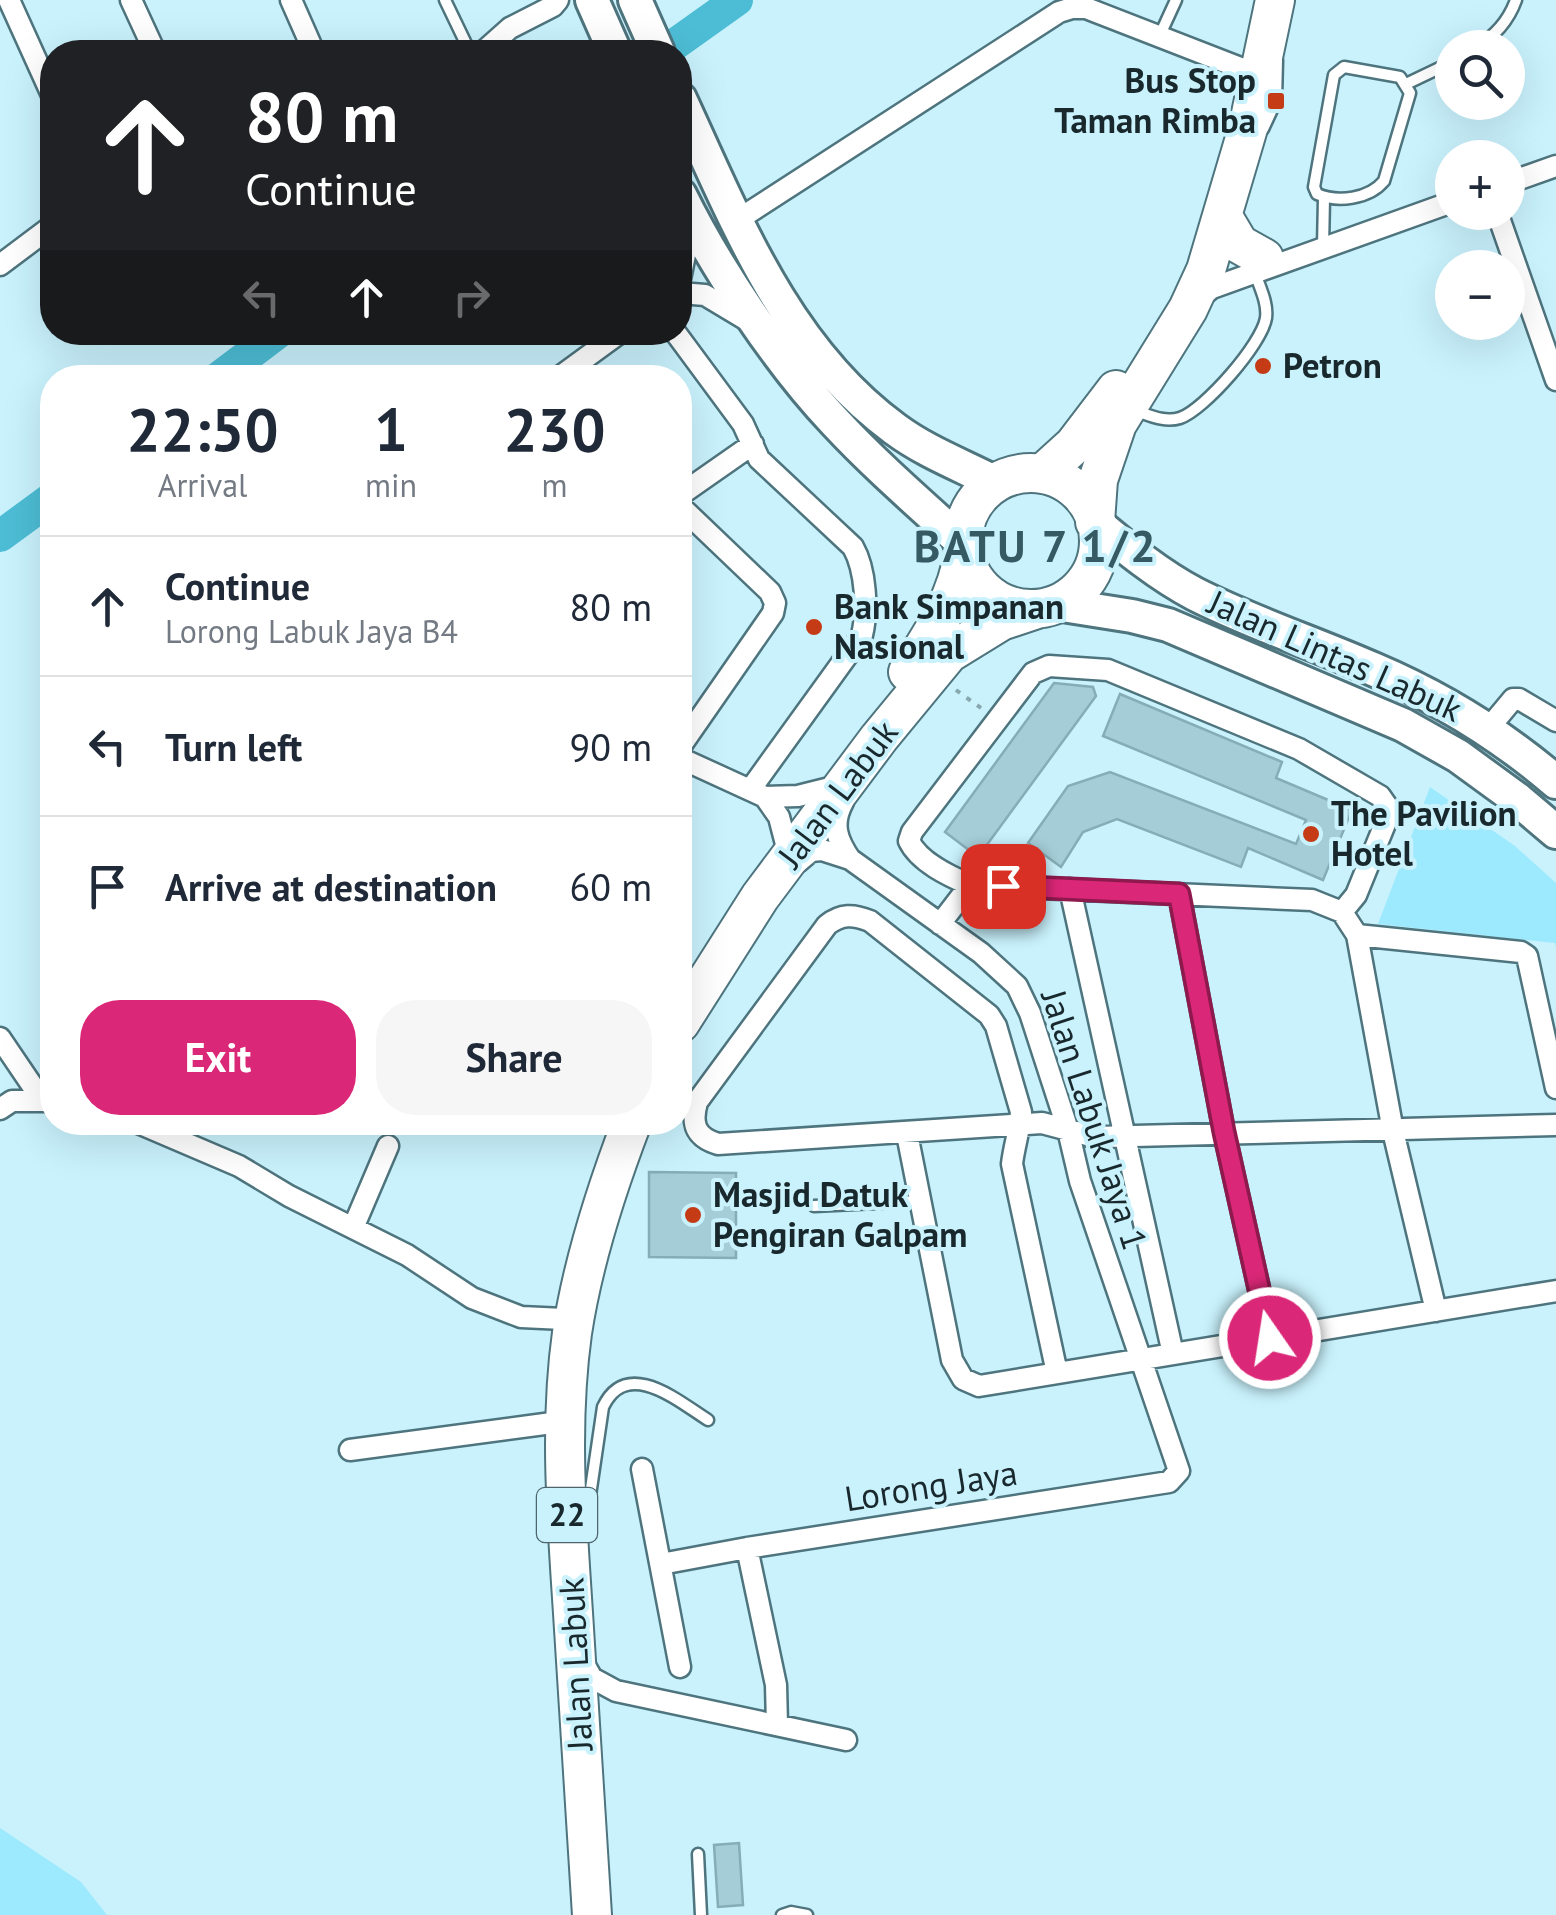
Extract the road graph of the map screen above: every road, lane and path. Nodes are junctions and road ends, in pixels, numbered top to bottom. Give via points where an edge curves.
1 (9, 0) edge
2 (131, 0) edge
3 (291, 0) edge
4 (445, 0) edge
5 (558, 0) edge
6 (592, 0) edge
7 (1175, 0) edge
8 (1516, 0) edge
9 (1274, 7) edge
10 (638, 9) edge
11 (1499, 30) edge
12 (1158, 38) junction
13 (149, 40) edge
14 (309, 40) edge
15 (464, 40) edge
16 (494, 40) edge
17 (610, 40) edge
18 (652, 40) edge
19 (40, 68) edge
20 (1435, 70) edge
21 (1261, 76) junction
22 (1406, 84) junction
23 (692, 126) edge
24 (1556, 166) edge
25 (1232, 176) junction
26 (1525, 177) edge
27 (1324, 198) junction
28 (1435, 208) edge
29 (692, 218) edge
30 (736, 221) junction
31 (1503, 230) edge
32 (40, 235) edge
33 (1209, 241) junction
34 (1322, 246) junction
35 (0, 265) edge
36 (1259, 266) junction
37 (692, 293) edge
38 (1188, 308) junction
39 (764, 332) junction
40 (603, 345) edge
41 (685, 345) edge
42 (576, 365) edge
43 (1556, 380) edge
44 (1120, 401) junction
45 (753, 444) junction
46 (1042, 474) junction
47 (996, 483) junction
48 (692, 487) edge
49 (692, 517) edge
50 (1095, 522) junction
51 (963, 547) junction
52 (1047, 607) junction
53 (932, 673) junction
54 (997, 720) junction
55 (1556, 720) edge
56 (692, 730) edge
57 (1488, 730) junction
58 (878, 738) junction
59 (692, 764) edge
60 (1556, 782) edge
61 (826, 789) junction
62 (758, 794) junction
63 (1556, 832) edge
64 (786, 844) junction
65 (850, 860) junction
66 (970, 885) junction
67 (1070, 889) junction
68 (1179, 894) junction
69 (760, 897) junction
70 (1342, 912) junction
71 (940, 924) junction
72 (1357, 935) junction
73 (692, 986) edge
74 (692, 1003) edge
75 (0, 1038) edge
76 (1556, 1088) edge
77 (40, 1092) edge
78 (40, 1101) edge
79 (0, 1109) edge
80 (1020, 1125) junction
81 (1556, 1125) edge
82 (1068, 1130) junction
83 (1393, 1130) junction
84 (1224, 1132) junction
85 (907, 1134) junction
86 (166, 1135) edge
87 (614, 1135) edge
88 (627, 1135) edge
89 (1124, 1135) junction
90 (388, 1146) dead end
91 (920, 1201) junction
92 (814, 1206) dead end
93 (353, 1228) junction
94 (1556, 1291) edge
95 (1436, 1311) junction
96 (564, 1319) junction
97 (1270, 1338) junction
98 (1173, 1354) junction
99 (1139, 1359) junction
100 (1057, 1373) junction
101 (708, 1420) dead end
102 (552, 1423) junction
103 (350, 1450) dead end
104 (642, 1468) dead end
105 (567, 1529) junction
106 (747, 1548) junction
107 (661, 1564) junction
108 (574, 1643) junction
109 (680, 1667) dead end
110 (632, 1694) junction
111 (777, 1725) junction
112 (846, 1740) dead end
113 (581, 1756) junction
114 (698, 1854) dead end
115 (579, 1915) edge
116 (592, 1915) edge
117 (702, 1915) edge
118 (782, 1915) edge
119 (807, 1915) edge

1 - 19 street
2 - 13 street
3 - 14 street
4 - 15 lane
5 - 16 street
6 - 17 main road
7 - 12 lane
8 - 11 lane
9 - 21 highway
9 - 25 lane via 1276,101
10 - 18 main road
12 - 21 street
12 - 30 street via 1086,8 1059,12
20 - 22 lane
21 - 25 highway
22 - 27 lane via 1410,93 1384,181 1364,196
22 - 27 lane via 1400,77 1338,69 1314,187
23 - 30 main road
24 - 26 street
25 - 33 highway
27 - 34 lane
28 - 34 street
29 - 39 main road
30 - 47 main road via 800,330 867,407 942,458
31 - 43 street
32 - 35 street
33 - 36 highway via 1239,244
33 - 38 highway
33 - 44 highway via 1142,348
34 - 36 street
36 - 38 street
36 - 44 lane via 1265,324 1207,399 1170,420
37 - 39 street via 716,300
38 - 44 highway
39 - 51 main road via 833,420
40 - 42 street
41 - 45 street
44 - 46 highway
44 - 50 highway via 1098,480
45 - 48 street
45 - 62 street via 759,459 852,547 866,619 856,646
46 - 47 highway
46 - 50 highway via 1076,491
47 - 51 highway via 968,515
49 - 56 street via 774,603 773,614
50 - 52 highway via 1098,542 1087,580
50 - 57 main road, Jalan Lintas Labuk via 1192,592 1376,670
51 - 52 highway via 970,571 997,601
51 - 61 highway, Jalan Labuk via 960,578 944,615
52 - 53 highway, Jalan Labuk via 975,634
52 - 63 main road, Jalan Lintas Labuk via 1168,625 1403,725 1458,756
53 - 54 path
53 - 58 highway, Jalan Labuk
54 - 66 street via 910,837 914,850
54 - 70 street via 1040,668 1108,670 1300,749 1387,806 1356,894
55 - 57 street via 1513,699
57 - 60 main road, Jalan Lintas Labuk
58 - 65 street via 838,811 836,834
58 - 69 highway, Jalan Labuk
59 - 62 street
61 - 62 street
61 - 64 highway, Jalan Labuk
62 - 64 street via 779,817
64 - 73 highway, Jalan Labuk
65 - 69 street via 811,851
65 - 71 street, Jalan Labuk Jaya 1
66 - 67 street
66 - 71 street
67 - 68 street
67 - 89 street
68 - 70 street via 1312,900
68 - 84 street
69 - 74 highway, Jalan Labuk
70 - 72 street
71 - 82 street, Jalan Labuk Jaya 1 via 1017,986
72 - 76 street via 1527,956
72 - 83 street
75 - 77 street
78 - 79 street via 12,1101
80 - 82 street via 1042,1122
80 - 85 street
80 - 85 street via 989,1015 870,921 845,916 827,925 700,1097 695,1130 718,1144
80 - 100 street via 1012,1164
81 - 83 street
82 - 89 street
82 - 99 street, Jalan Labuk Jaya 1
83 - 84 street
83 - 95 street
84 - 89 street
84 - 97 street
85 - 91 street
86 - 93 street
87 - 96 highway, Jalan Labuk / 22
88 - 105 highway, Jalan Labuk / 22 via 608,1183 572,1332 564,1425
89 - 98 street
90 - 93 street
91 - 92 lane
91 - 100 street via 952,1360 963,1379 979,1386
93 - 96 street via 472,1298 521,1318
94 - 95 street
95 - 97 street
96 - 102 highway, Jalan Labuk / 22
97 - 98 street
98 - 99 street
99 - 100 street
99 - 106 street, Lorong Jaya via 1179,1466 1169,1482
101 - 105 lane via 640,1382 608,1395 586,1516
102 - 103 street
102 - 115 highway, Jalan Labuk / 22
104 - 107 street
105 - 108 highway, Jalan Labuk / 22
106 - 107 street
106 - 111 street via 776,1684
107 - 109 street
108 - 110 street via 592,1678
108 - 113 highway, Jalan Labuk / 22
110 - 111 street
110 - 113 street via 599,1710
111 - 112 street
113 - 116 highway, Jalan Labuk / 22
114 - 117 lane
118 - 119 lane

